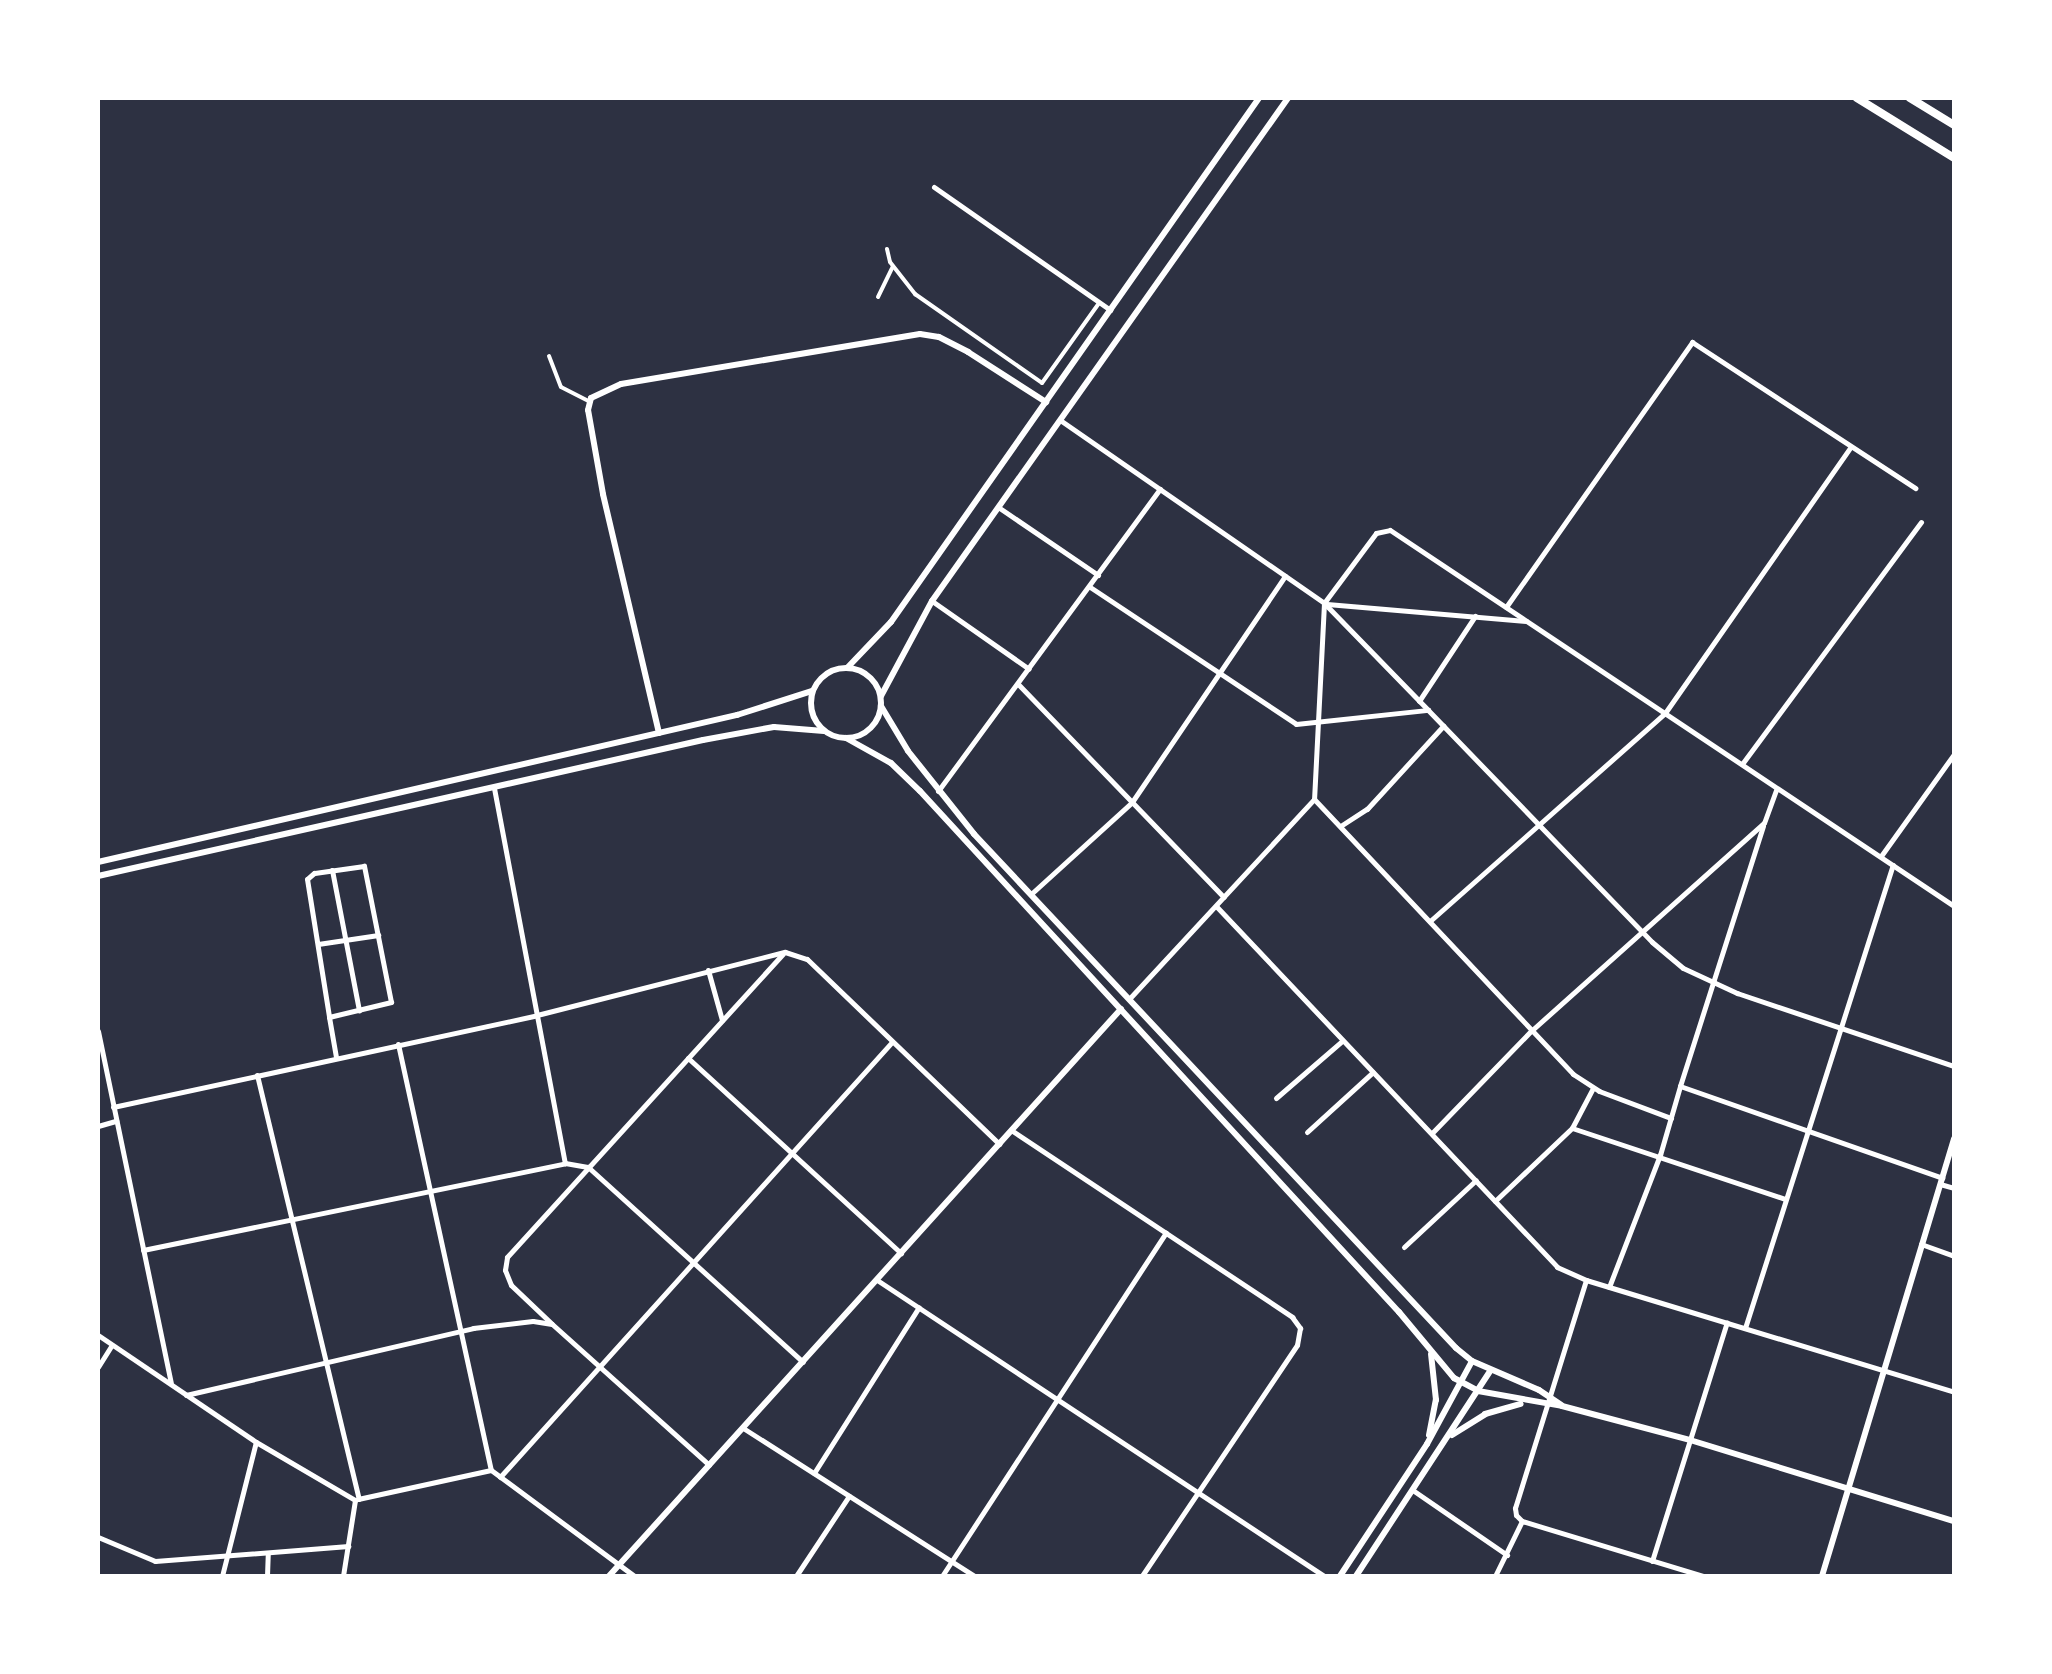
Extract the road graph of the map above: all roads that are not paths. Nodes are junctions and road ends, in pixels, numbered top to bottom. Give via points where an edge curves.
1 (1259, 98) edge
2 (1288, 98) edge
3 (1857, 98) edge
4 (1910, 98) edge
5 (1954, 124) edge
6 (1954, 158) edge
7 (934, 187) dead end
8 (887, 249) dead end
9 (892, 266) junction
10 (878, 297) dead end
11 (1099, 302) junction
12 (1110, 310) junction
13 (550, 356) dead end
14 (590, 402) junction
15 (1046, 402) junction
16 (1060, 420) junction
17 (1850, 448) junction
18 (1915, 488) dead end
19 (1160, 489) junction
20 (998, 507) junction
21 (1921, 522) dead end
22 (1098, 576) junction
23 (1285, 576) junction
24 (1090, 587) junction
25 (932, 601) junction
26 (1324, 603) junction
27 (1506, 607) junction
28 (1475, 616) junction
29 (1527, 621) junction
30 (848, 668) junction
31 (1029, 669) junction
32 (1218, 674) junction
33 (1018, 684) junction
34 (812, 692) junction
35 (880, 696) junction
36 (1419, 701) junction
37 (881, 706) junction
38 (1428, 710) junction
39 (1665, 713) junction
40 (1318, 724) junction
41 (1443, 726) junction
42 (824, 731) junction
43 (659, 732) junction
44 (846, 738) junction
45 (1954, 754) edge
46 (1742, 764) junction
47 (494, 787) junction
48 (1777, 787) junction
49 (938, 790) junction
50 (1314, 799) junction
51 (1132, 802) junction
52 (1764, 823) junction
53 (1341, 826) junction
54 (1539, 826) junction
55 (1881, 856) junction
56 (98, 862) edge
57 (1894, 865) junction
58 (332, 870) junction
59 (98, 876) edge
60 (1031, 894) junction
61 (1224, 897) junction
62 (1216, 906) junction
63 (1954, 906) edge
64 (1429, 921) junction
65 (1640, 930) junction
66 (378, 935) junction
67 (346, 940) junction
68 (318, 944) junction
69 (785, 952) junction
70 (708, 970) junction
71 (1712, 982) junction
72 (1129, 1000) junction
73 (1121, 1008) junction
74 (359, 1010) junction
75 (537, 1015) junction
76 (329, 1017) junction
77 (722, 1020) junction
78 (1841, 1028) junction
79 (98, 1031) edge
80 (1532, 1031) junction
81 (1343, 1040) junction
82 (892, 1042) junction
83 (398, 1044) junction
84 (336, 1057) junction
85 (688, 1058) junction
86 (1954, 1066) edge
87 (1373, 1072) junction
88 (257, 1075) junction
89 (1680, 1086) junction
90 (1592, 1088) junction
91 (1276, 1098) dead end
92 (114, 1107) junction
93 (1671, 1118) junction
94 (116, 1122) junction
95 (98, 1126) edge
96 (1572, 1128) junction
97 (1011, 1130) junction
98 (1808, 1130) junction
99 (1307, 1132) dead end
100 (1432, 1133) junction
101 (1954, 1139) edge
102 (999, 1144) junction
103 (792, 1153) junction
104 (1660, 1155) junction
105 (565, 1163) junction
106 (588, 1168) junction
107 (1476, 1180) junction
108 (1941, 1181) junction
109 (1954, 1188) edge
110 (430, 1191) junction
111 (1786, 1199) junction
112 (1495, 1201) junction
113 (292, 1219) junction
114 (1166, 1233) junction
115 (1921, 1244) junction
116 (1404, 1246) dead end
117 (143, 1250) junction
118 (901, 1252) junction
119 (1954, 1256) edge
120 (694, 1263) junction
121 (876, 1280) junction
122 (1586, 1280) junction
123 (1609, 1287) junction
124 (919, 1307) junction
125 (1726, 1322) junction
126 (552, 1324) junction
127 (1745, 1328) junction
128 (460, 1330) junction
129 (98, 1334) edge
130 (112, 1345) junction
131 (1431, 1352) junction
132 (1472, 1361) junction
133 (326, 1362) junction
134 (802, 1362) junction
135 (98, 1367) edge
136 (599, 1367) junction
137 (1882, 1369) junction
138 (1490, 1371) junction
139 (1461, 1382) junction
140 (171, 1385) junction
141 (1478, 1390) junction
142 (1954, 1392) edge
143 (186, 1395) junction
144 (1549, 1396) junction
145 (1058, 1399) junction
146 (1527, 1402) junction
147 (1546, 1406) junction
148 (1562, 1406) junction
149 (743, 1428) junction
150 (1450, 1436) junction
151 (1690, 1440) junction
152 (256, 1442) junction
153 (1427, 1444) junction
154 (709, 1466) junction
155 (491, 1470) junction
156 (814, 1473) junction
157 (500, 1477) junction
158 (1847, 1488) junction
159 (1414, 1490) junction
160 (1199, 1492) junction
161 (849, 1496) junction
162 (357, 1500) junction
163 (1522, 1521) junction
164 (1954, 1521) edge
165 (98, 1537) edge
166 (348, 1546) junction
167 (268, 1553) junction
168 (1507, 1555) junction
169 (224, 1556) junction
170 (1652, 1561) junction
171 (952, 1562) junction
172 (618, 1566) junction
173 (1668, 1566) junction
174 (222, 1576) edge
175 (267, 1576) edge
176 (343, 1576) edge
177 (609, 1576) edge
178 (634, 1576) edge
179 (796, 1576) edge
180 (942, 1576) edge
181 (974, 1576) edge
182 (1142, 1576) edge
183 (1324, 1576) edge
184 (1340, 1576) edge
185 (1356, 1576) edge
186 (1495, 1576) edge
187 (1665, 1576) edge
188 (1704, 1576) edge
189 (1822, 1576) edge

1 - 12 main road
2 - 16 main road
3 - 6 highway
4 - 5 highway
7 - 11 street
8 - 9 street
9 - 10 street
9 - 11 street via 915,294 1042,383
11 - 12 street
12 - 15 main road
13 - 14 street via 562,387
14 - 15 main road via 621,384 920,334 968,352
14 - 43 main road via 603,494
15 - 30 main road via 892,622
16 - 19 street
16 - 20 main road
17 - 18 street
17 - 27 street via 1692,342
17 - 39 street
19 - 22 street
19 - 23 street
20 - 22 street
20 - 25 main road
21 - 46 street
22 - 24 street
23 - 26 street
23 - 32 street
24 - 31 street
24 - 32 street
25 - 31 street
25 - 35 main road
26 - 27 street via 1383,529
26 - 28 street
26 - 36 street
26 - 40 street
27 - 29 street
28 - 29 street
28 - 36 street
29 - 39 street
30 - 34 main road via 825,674
30 - 35 main road via 870,677
31 - 33 street
32 - 40 street via 1286,720
32 - 51 street
33 - 49 street
33 - 51 street
34 - 42 main road via 812,713
34 - 43 main road
35 - 37 main road
36 - 38 street
37 - 44 main road via 874,725
37 - 49 main road
38 - 40 street
38 - 41 street
39 - 46 street
39 - 54 street
40 - 50 street
41 - 53 street via 1367,808
41 - 54 street
42 - 44 main road
42 - 47 main road via 774,727
43 - 56 main road
44 - 73 main road via 891,763 920,790
45 - 55 street
46 - 48 street
47 - 59 main road
47 - 75 street
48 - 52 street
48 - 55 street
49 - 60 main road
50 - 53 street
50 - 61 street
51 - 60 street
51 - 61 street
52 - 65 street
52 - 71 street
53 - 64 street
54 - 64 street
54 - 65 street
55 - 57 street
57 - 63 street
57 - 78 street
58 - 66 street via 364,866
58 - 67 street
58 - 68 street via 307,879
60 - 72 main road
61 - 62 street
62 - 72 street
62 - 81 street
64 - 80 street
65 - 71 street
65 - 80 street
66 - 67 street
66 - 74 street via 391,1002
67 - 68 street
67 - 74 street
68 - 76 street
69 - 70 street
69 - 77 street
69 - 82 street via 806,959
70 - 75 street
70 - 77 street
71 - 78 street
71 - 89 street
72 - 73 main road
72 - 132 main road
73 - 97 main road
73 - 131 main road
74 - 76 street
75 - 83 street
75 - 105 street
76 - 84 street
77 - 85 street
78 - 86 street
78 - 98 street
79 - 92 street
80 - 90 street
80 - 100 street
81 - 87 street
81 - 91 street
82 - 102 street
82 - 103 street
83 - 84 street
83 - 110 street
84 - 88 street
85 - 103 street
85 - 106 street
87 - 99 street
87 - 100 street
88 - 92 street
88 - 113 street
89 - 93 street
89 - 98 street
90 - 93 street
90 - 96 street
92 - 94 street
93 - 104 street
94 - 95 street
94 - 117 street
96 - 104 street
96 - 112 street
97 - 102 main road
97 - 114 street
98 - 108 street
98 - 111 street
100 - 107 street
101 - 108 main road
102 - 118 main road
103 - 118 street
103 - 120 street
104 - 111 street
104 - 123 street
105 - 106 street
105 - 110 street
106 - 120 street
106 - 126 street via 505,1262 512,1284
107 - 112 street
107 - 116 street
108 - 109 street
108 - 115 main road
110 - 113 street
110 - 128 street
111 - 127 street
112 - 122 street via 1552,1263
113 - 117 street
113 - 133 street
114 - 145 street
114 - 160 street via 1292,1317 1300,1332
115 - 119 street
115 - 137 main road
117 - 140 street
118 - 121 main road
120 - 134 street
120 - 136 street
121 - 124 street
121 - 134 main road
122 - 123 street
122 - 144 street
123 - 125 street
124 - 145 street
124 - 156 street
125 - 127 street
125 - 151 street
126 - 128 street via 519,1321
126 - 136 street
127 - 137 street
128 - 133 street
128 - 155 street
129 - 130 street
130 - 135 street
130 - 140 street
131 - 139 main road
131 - 153 main road via 1436,1400
132 - 138 main road
132 - 139 main road
133 - 143 street
133 - 162 street
134 - 149 main road
136 - 154 street
136 - 157 street
137 - 142 street
137 - 158 main road
138 - 141 main road
138 - 144 main road
139 - 141 main road
139 - 153 main road
140 - 143 street
141 - 146 main road
141 - 150 main road
143 - 152 street
144 - 147 street
144 - 148 main road
145 - 160 street
145 - 171 street
146 - 147 main road
146 - 150 main road via 1485,1414
147 - 148 main road
147 - 163 street via 1516,1516
148 - 151 main road
149 - 154 main road
149 - 156 street
150 - 159 main road
151 - 158 main road
151 - 170 street
152 - 162 street
152 - 169 street
153 - 184 main road
154 - 172 main road
155 - 157 street
155 - 162 street
156 - 161 street
157 - 172 street
158 - 164 main road
158 - 189 main road
159 - 168 street
159 - 185 main road
160 - 182 street
160 - 183 street
161 - 171 street
161 - 179 street
162 - 166 street
163 - 168 street
163 - 170 street
165 - 169 street via 155,1561
166 - 167 street
166 - 176 street
167 - 169 street
167 - 175 street
168 - 186 street
169 - 174 street
170 - 173 street
171 - 180 street
171 - 181 street
172 - 177 main road
172 - 178 street
173 - 187 street
173 - 188 street

